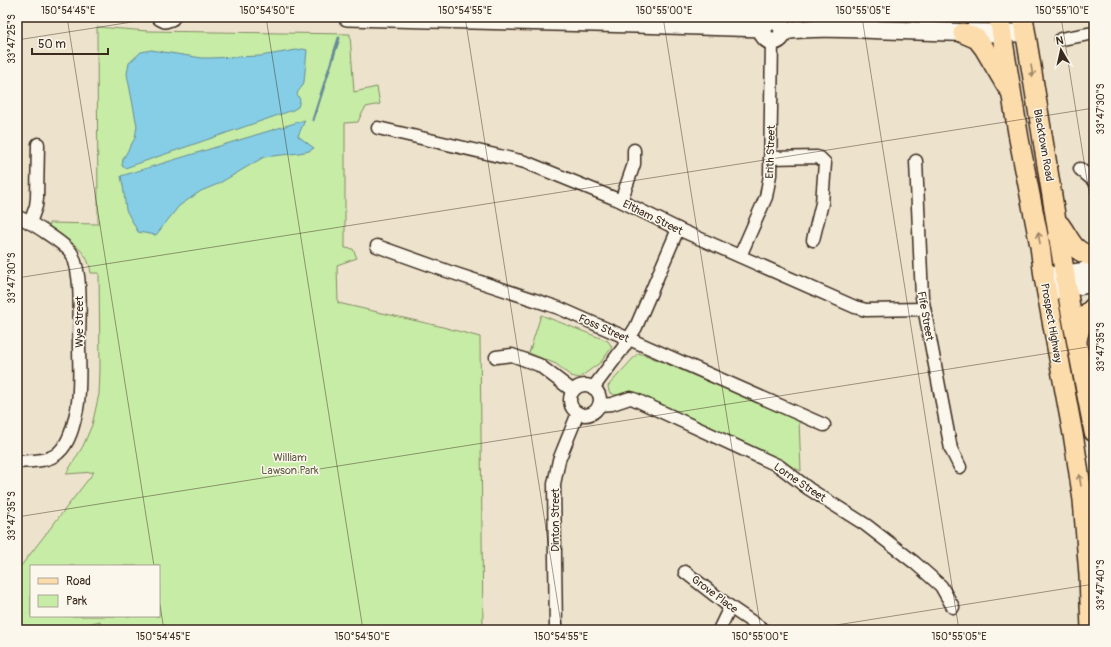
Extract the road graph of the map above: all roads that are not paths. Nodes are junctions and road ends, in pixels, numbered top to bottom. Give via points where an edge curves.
1 (161, 17) edge
2 (171, 17) edge
3 (347, 17) edge
4 (845, 23) edge
5 (1001, 25) edge
6 (1024, 25) edge
7 (773, 33) junction
8 (963, 33) junction
9 (1094, 33) edge
10 (1061, 39) dead end
11 (1012, 95) junction
12 (378, 128) dead end
13 (38, 144) dead end
14 (634, 150) dead end
15 (770, 158) junction
16 (916, 161) dead end
17 (1080, 169) dead end
18 (1094, 181) edge
19 (621, 201) junction
20 (17, 217) edge
21 (1056, 219) junction
22 (30, 223) junction
23 (678, 230) junction
24 (813, 240) dead end
25 (377, 246) dead end
26 (740, 256) junction
27 (1094, 257) edge
28 (1094, 270) edge
29 (1066, 281) junction
30 (1094, 283) edge
31 (1045, 285) junction
32 (1094, 307) edge
33 (924, 309) junction
34 (629, 339) junction
35 (1077, 340) junction
36 (496, 357) dead end
37 (594, 388) junction
38 (573, 391) junction
39 (599, 405) junction
40 (578, 413) junction
41 (824, 425) dead end
42 (1094, 432) edge
43 (17, 462) edge
44 (960, 467) dead end
45 (685, 572) dead end
46 (730, 607) junction
47 (953, 607) dead end
48 (556, 630) edge
49 (719, 630) edge
50 (764, 630) edge
51 (1091, 630) edge

1 - 2 street
3 - 7 street via 636,24
4 - 7 street
4 - 8 street
5 - 6 street
5 - 8 street
5 - 11 main road, Prospect Highway
6 -> 21 main road, Blacktown Road
7 - 15 street, Erith Street
8 - 11 main road via 977,39
9 - 10 street
31 -> 11 main road, Prospect Highway
12 - 19 street, Eltham Street via 525,162
13 - 22 street via 38,198
14 - 19 street via 634,164
15 - 24 street via 817,157 824,161 822,203
15 - 26 street, Erith Street via 766,197
16 - 33 street, Fife Street
17 - 18 street
19 - 23 street, Eltham Street
20 - 22 street, Wye Street
21 - 27 main road via 1076,250
21 - 29 main road, Blacktown Road
22 - 43 street, Wye Street via 68,249 77,266 79,383 77,408 64,447 51,458
23 - 26 street, Eltham Street
23 - 34 street
25 - 34 street, Foss Street via 559,308
26 - 33 street, Eltham Street via 860,309
28 - 29 street
29 - 30 street
29 - 31 street
29 - 35 main road, Prospect Highway
51 -> 31 main road, Prospect Highway via 1083,500
32 - 35 main road via 1081,324
33 - 44 street, Fife Street via 951,449
34 - 37 street
34 - 41 street, Foss Street
35 - 42 main road, Prospect Highway
36 - 38 street via 512,355 539,365
37 - 38 street via 585,385
37 - 39 street via 599,396
38 - 40 street via 570,404
39 - 40 street via 588,415
39 - 47 street, Lorne Street via 634,399 779,466 808,489 866,525 915,563 941,586
40 - 48 street, Dinton Street via 559,460 554,484
45 - 46 street, Grove Place
46 - 49 street
46 - 50 street, Grove Place

